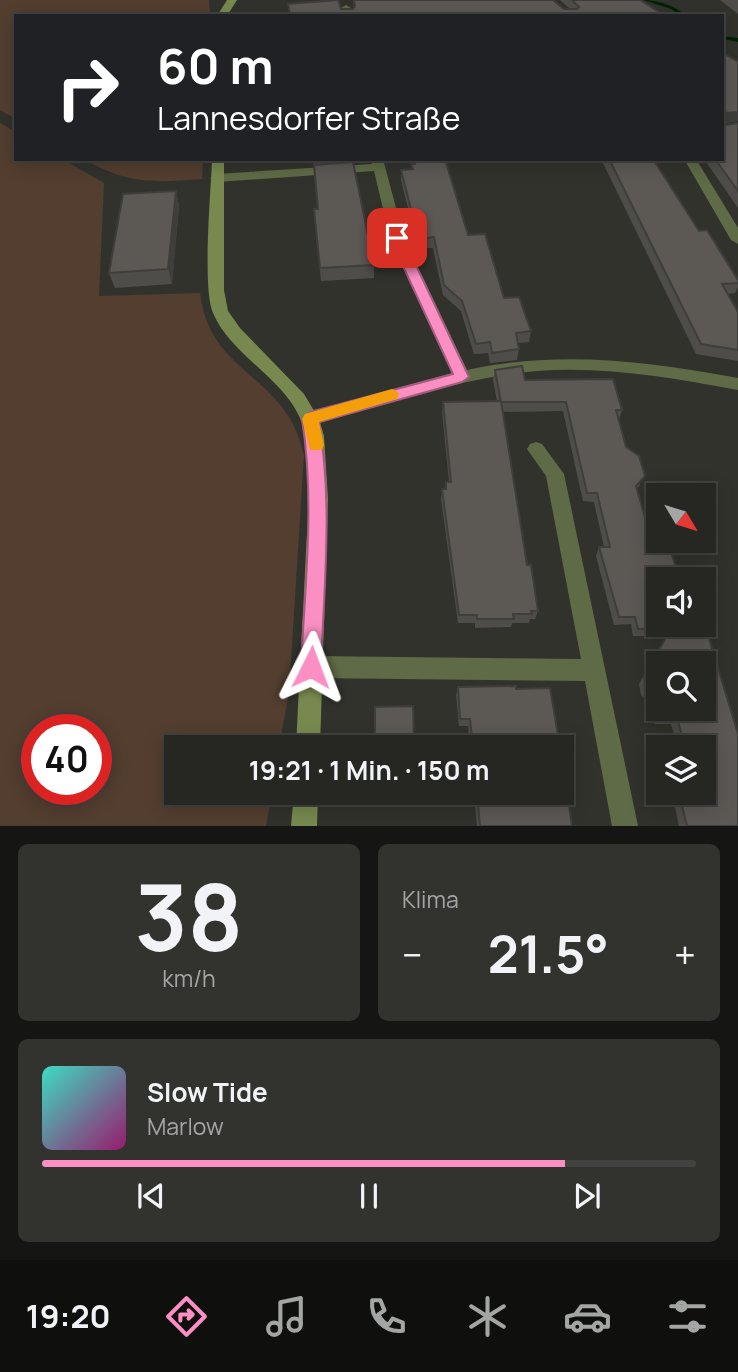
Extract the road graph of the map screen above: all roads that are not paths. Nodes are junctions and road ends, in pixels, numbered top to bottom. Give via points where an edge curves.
1 (218, 161) edge
2 (691, 161) edge
3 (377, 163) edge
4 (217, 178) junction
5 (738, 240) edge
6 (462, 377) junction
7 (738, 384) edge
8 (310, 419) junction
9 (536, 449) dead end
10 (311, 667) junction
11 (594, 670) junction
12 (308, 735) edge
13 (305, 805) edge
14 (304, 826) edge
15 (625, 826) edge

1 - 4 street
2 - 5 street
3 - 4 street
3 - 6 street via 397,238
4 - 8 street via 216,290 220,312 284,381
6 - 7 street via 536,365 592,364 660,369
6 - 8 street
8 - 10 street via 318,465
9 - 11 street via 555,474
10 - 11 street
10 - 12 street
11 - 15 street
13 - 14 street

